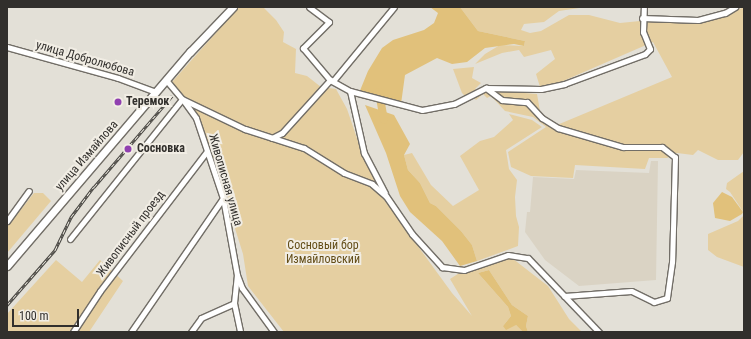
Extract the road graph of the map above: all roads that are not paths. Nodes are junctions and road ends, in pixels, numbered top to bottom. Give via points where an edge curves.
1 (233, 7) edge
2 (309, 7) edge
3 (394, 7) edge
4 (644, 7) edge
5 (735, 7) edge
6 (642, 18) junction
7 (7, 47) edge
8 (166, 80) junction
9 (332, 81) junction
10 (486, 88) junction
11 (350, 91) junction
12 (156, 92) junction
13 (182, 99) junction
14 (272, 138) junction
15 (207, 151) junction
16 (29, 191) dead end
17 (386, 196) junction
18 (223, 198) junction
19 (7, 221) edge
20 (70, 239) dead end
21 (7, 266) edge
22 (237, 275) junction
23 (564, 296) junction
24 (234, 303) junction
25 (73, 332) edge
26 (131, 332) edge
27 (191, 332) edge
28 (240, 332) edge
29 (274, 332) edge
30 (599, 332) edge

1 - 8 main road, улица Измайлова
2 - 9 street via 329,22 303,48
3 - 9 street
4 - 6 street
5 - 6 street via 725,13 698,20
6 - 10 street via 643,32 650,49 645,54 551,87
7 - 12 street, улица Добролюбова via 118,78
8 - 12 main road, улица Измайлова
8 - 13 street, Живописная улица
9 - 11 street
9 - 14 street via 282,133
10 - 11 street via 454,104 422,110
10 - 23 street via 502,100 527,102 542,118 572,134 623,147 662,148 675,157 672,262 667,298 654,302 631,290
11 - 17 street via 364,153
12 - 21 main road, улица Измайлова
13 - 14 street via 245,129
13 - 15 street, Живописная улица via 196,118
13 - 20 street
14 - 17 street via 304,148 344,173 372,184
15 - 18 street, Живописная улица
15 - 25 street, Живописный проезд via 104,286
16 - 19 street
17 - 23 street via 412,234 442,267 464,270 508,255 528,258
18 - 22 street, Живописная улица
18 - 26 street
22 - 24 street
22 - 29 street, Живописная улица via 242,288
23 - 30 street
24 - 27 street via 201,318
24 - 28 street

